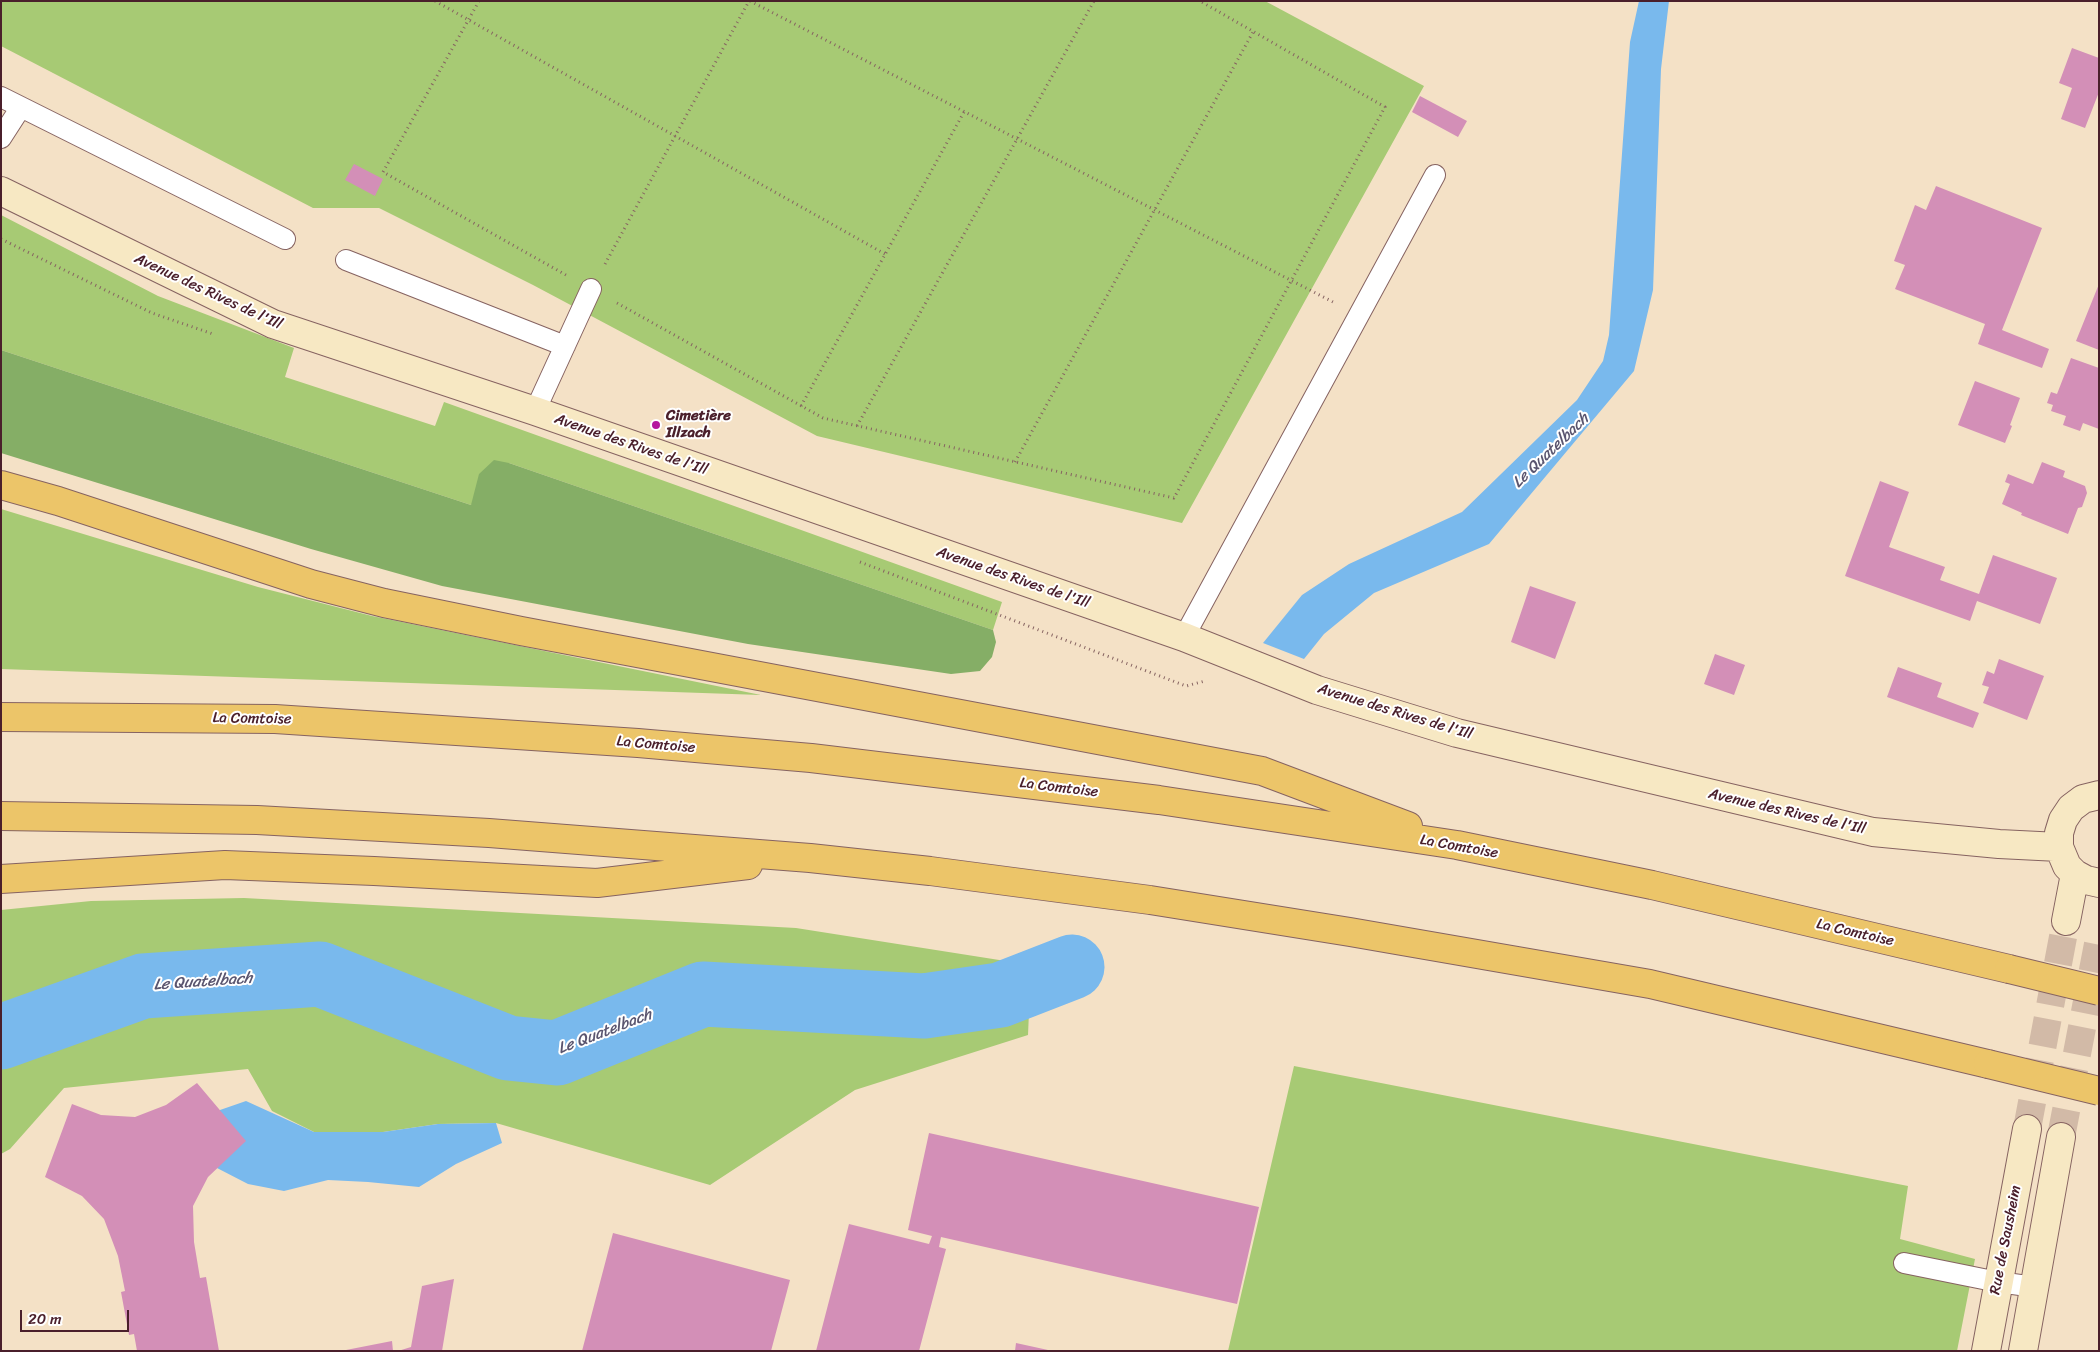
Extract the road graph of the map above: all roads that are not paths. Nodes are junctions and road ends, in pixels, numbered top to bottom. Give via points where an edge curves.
1 (1, 97) edge
2 (20, 108) junction
3 (1, 138) edge
4 (1435, 175) dead end
5 (1, 191) edge
6 (285, 239) dead end
7 (346, 260) dead end
8 (591, 288) road end
9 (565, 346) junction
10 (535, 411) junction
11 (1, 485) edge
12 (1184, 637) junction
13 (1, 717) edge
14 (2099, 795) edge
15 (1, 816) edge
16 (1457, 845) junction
17 (2059, 847) junction
18 (810, 858) junction
19 (1, 879) edge
20 (2087, 879) edge
21 (2066, 921) tunnel mouth
22 (2099, 991) edge
23 (2099, 1091) edge
24 (2027, 1129) tunnel mouth
25 (2061, 1137) tunnel mouth
26 (1904, 1263) dead end
27 (1998, 1282) junction
28 (2035, 1287) junction
29 (1986, 1351) edge
30 (2023, 1351) edge

1 - 2 lane
2 - 3 lane
2 - 6 lane
4 - 12 lane
5 - 10 street, Avenue des Rives de l'Ill via 273,324
7 - 9 lane
8 - 9 lane
9 - 10 lane
10 - 12 street, Avenue des Rives de l'Ill
11 - 16 highway via 311,584 384,603 1262,771
12 - 17 street, Avenue des Rives de l'Ill via 1317,690 1457,733 1873,832
13 - 16 highway, La Comtoise via 275,719 811,758 1149,799
14 - 17 street via 2082,800 2071,808 2063,820
15 - 18 highway via 257,820 489,833
16 - 22 highway, La Comtoise, bridge via 1652,884
17 - 20 street via 2062,857
18 - 19 highway via 597,883 225,865
18 - 23 highway, bridge via 1150,900 1650,984
20 - 21 street
24 - 27 street, Rue de Sausheim
25 - 28 street
26 - 27 lane
27 - 28 lane
27 - 29 street, Rue de Sausheim
28 - 30 street

